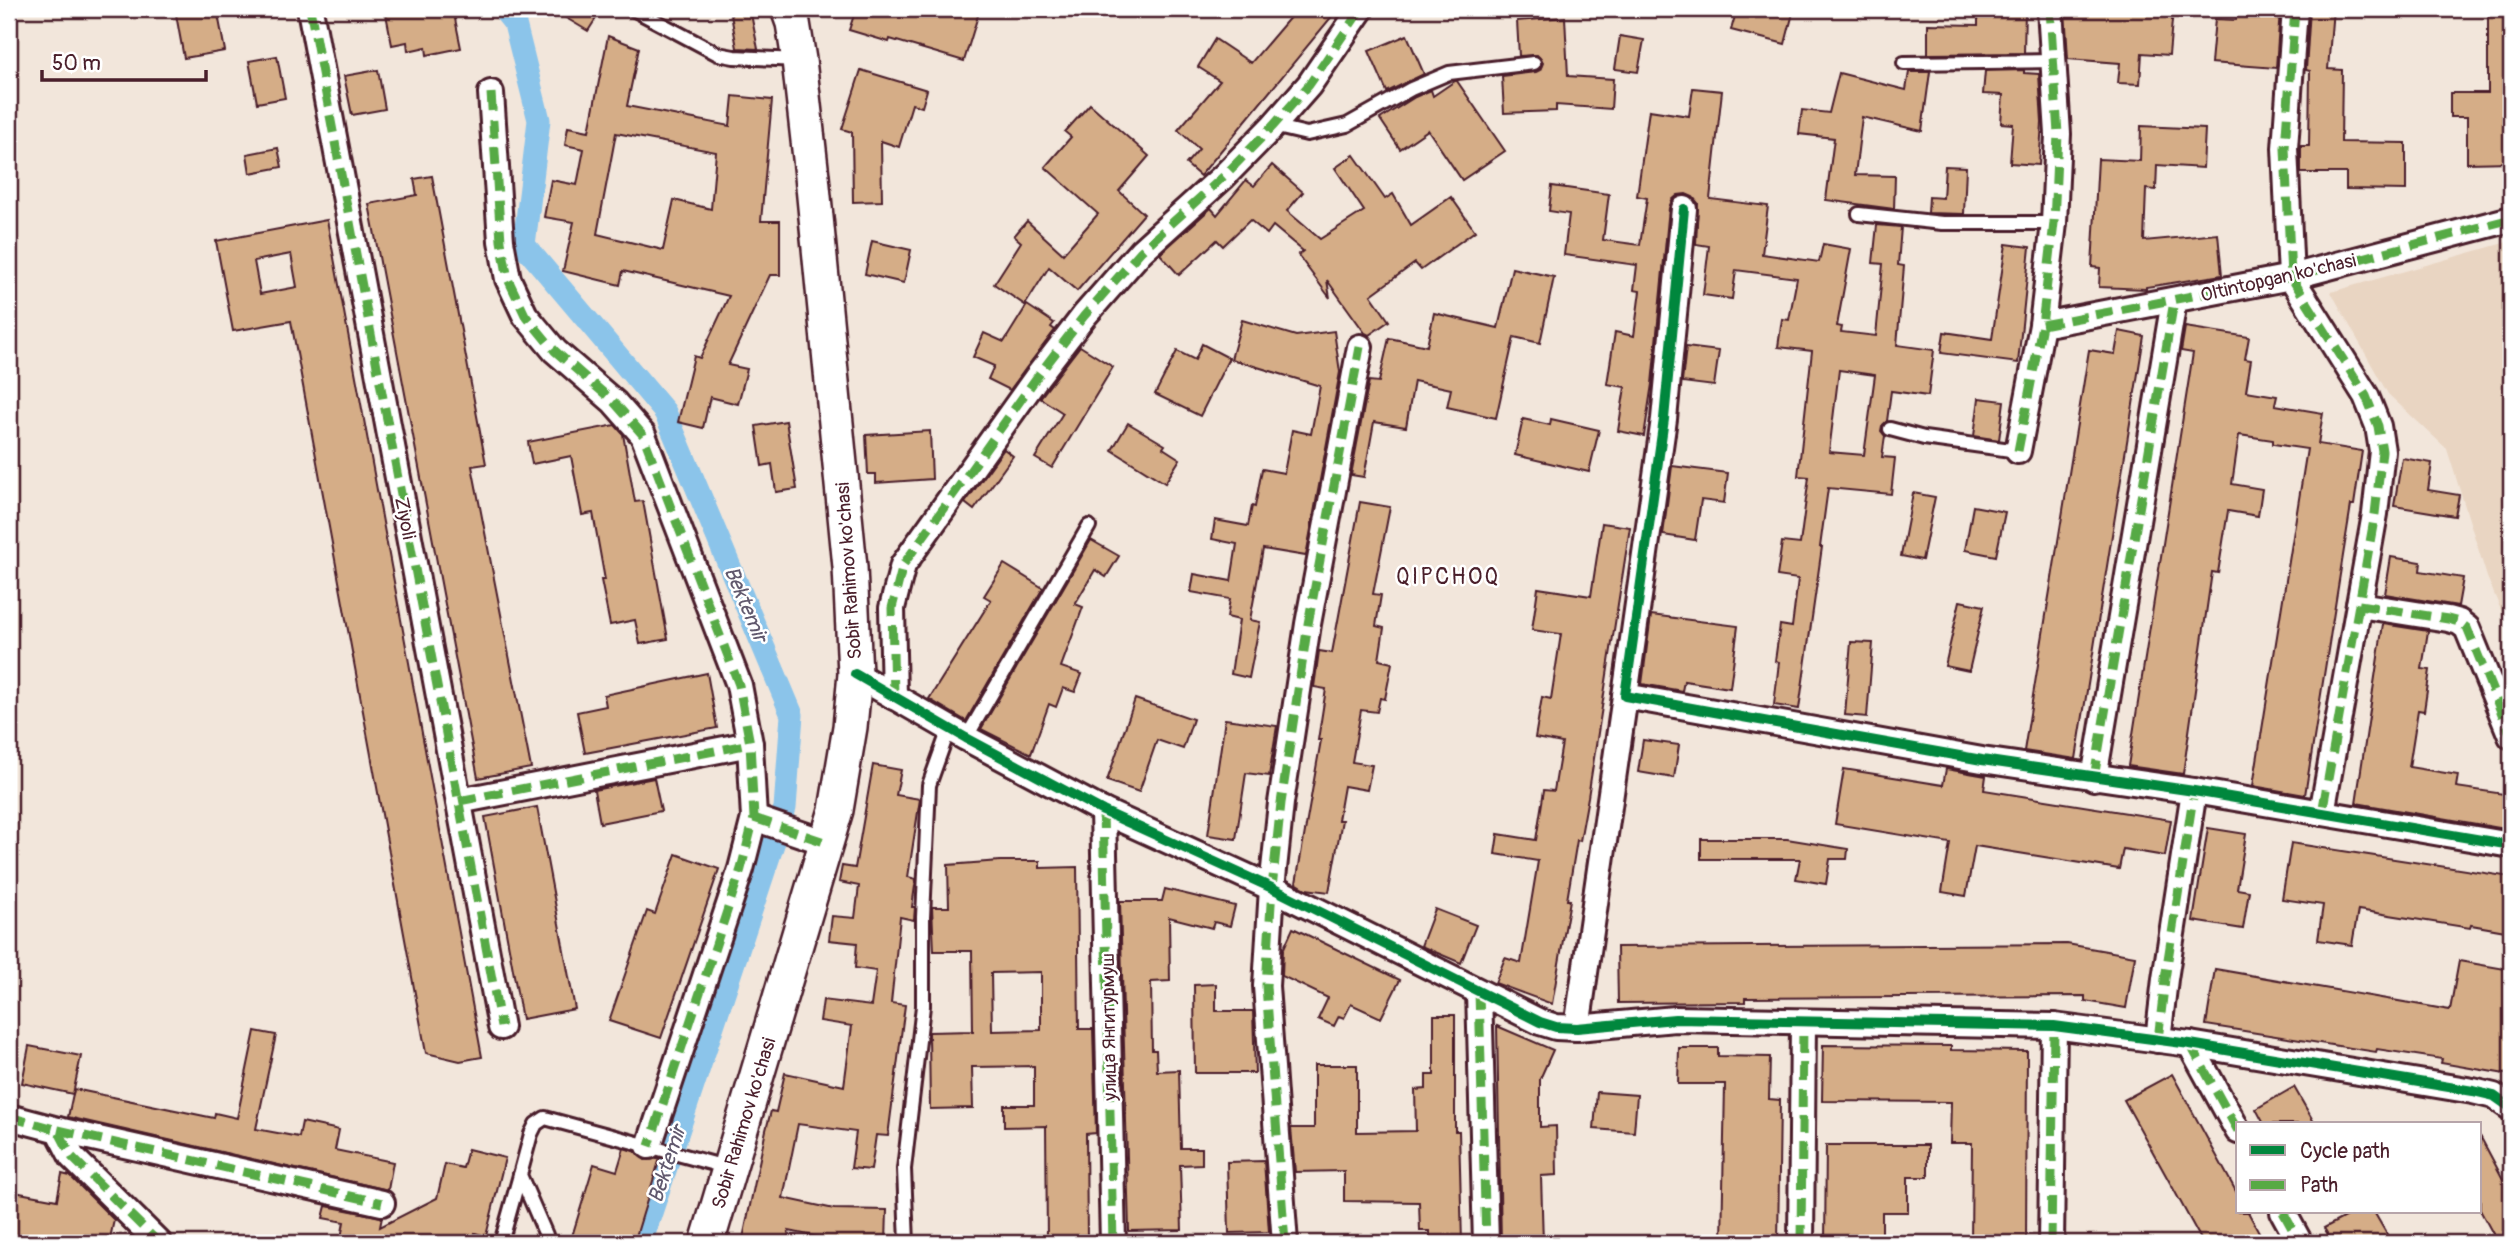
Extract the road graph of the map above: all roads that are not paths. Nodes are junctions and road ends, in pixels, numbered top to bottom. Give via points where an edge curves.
1 (310, 9) edge
2 (633, 9) edge
3 (1361, 9) edge
4 (2050, 9) edge
5 (2295, 9) edge
6 (794, 13) edge
7 (799, 60) junction
8 (2052, 61) junction
9 (1535, 63) dead end
10 (1904, 63) dead end
11 (491, 93) dead end
12 (1273, 126) junction
13 (1684, 209) dead end
14 (1860, 214) dead end
15 (2511, 219) edge
16 (2054, 222) junction
17 (2291, 277) junction
18 (2174, 301) junction
19 (2042, 326) junction
20 (1360, 347) dead end
21 (1890, 429) dead end
22 (2018, 451) joint
23 (1089, 526) dead end
24 (2359, 605) junction
25 (855, 674) junction
26 (1625, 696) junction
27 (894, 697) junction
28 (957, 733) junction
29 (2511, 736) edge
30 (750, 744) junction
31 (2094, 778) junction
32 (2194, 791) junction
33 (459, 801) junction
34 (1103, 811) junction
35 (2322, 813) junction
36 (762, 820) junction
37 (813, 838) junction
38 (2511, 845) edge
39 (1272, 888) junction
40 (1479, 992) junction
41 (1803, 1022) junction
42 (2054, 1026) junction
43 (501, 1027) dead end
44 (1577, 1028) junction
45 (2158, 1040) junction
46 (2190, 1044) junction
47 (2511, 1108) edge
48 (9, 1117) edge
49 (2236, 1127) edge
50 (58, 1130) junction
51 (655, 1147) junction
52 (721, 1166) junction
53 (520, 1175) junction
54 (382, 1203) dead end
55 (2284, 1214) edge
56 (159, 1243) edge
57 (501, 1243) edge
58 (546, 1243) edge
59 (707, 1243) edge
60 (907, 1243) edge
61 (1113, 1243) edge
62 (1285, 1243) edge
63 (1486, 1243) edge
64 (1801, 1243) edge
65 (2051, 1243) edge
66 (2300, 1243) edge

1 - 33 street, Ziyoli
2 - 7 lane via 718,54
3 - 12 street via 1309,85
4 - 8 street
5 - 17 street via 2285,148
6 - 7 street, Sobir Rahimov ko'chasi
7 - 25 street, Sobir Rahimov ko'chasi via 850,567
8 - 10 lane
8 - 16 street via 2058,134
9 - 12 lane via 1449,73 1347,125 1307,134
11 - 30 street via 501,241 508,279 525,315 555,351 614,402 643,435 739,685
12 - 27 street via 1142,251 1084,316 903,565 892,608
13 - 26 street via 1664,418
14 - 16 lane via 1942,223
15 - 17 street, Oltintopgan ko'chasi
16 - 19 street
17 - 18 street, Oltintopgan ko'chasi
17 - 24 street via 2366,396 2378,426 2382,451
18 - 19 street, Oltintopgan ko'chasi
18 - 31 street
19 - 22 street
20 - 39 street via 1308,624
21 - 22 lane
23 - 28 lane
24 - 29 street via 2448,619 2467,628
24 - 35 street
25 - 27 street
25 - 37 street, Sobir Rahimov ko'chasi via 844,776
26 - 31 street
26 - 44 street
27 - 28 street
28 - 34 street
28 - 60 lane via 929,785 923,1006 904,1169
30 - 33 street
30 - 36 street
31 - 32 street
32 - 35 street
32 - 45 street
33 - 43 street, Ziyoli
34 - 39 street
34 - 61 street, улица Янгитурмуш
35 - 38 street
36 - 37 street
36 - 51 street via 741,869
37 - 52 street, Sobir Rahimov ko'chasi
39 - 40 street
39 - 62 street via 1266,986
40 - 44 street via 1540,1022
40 - 63 street
41 - 42 street
41 - 44 street via 1675,1019
41 - 64 street
42 - 45 street
42 - 65 street
45 - 46 street
46 - 47 street via 2473,1091 2494,1096
46 - 49 street
48 - 50 street
50 - 54 street
50 - 56 street via 72,1157
51 - 52 lane
51 - 53 lane via 545,1118 531,1134
52 - 59 street, Sobir Rahimov ko'chasi
53 - 57 lane
53 - 58 lane
55 - 66 street

